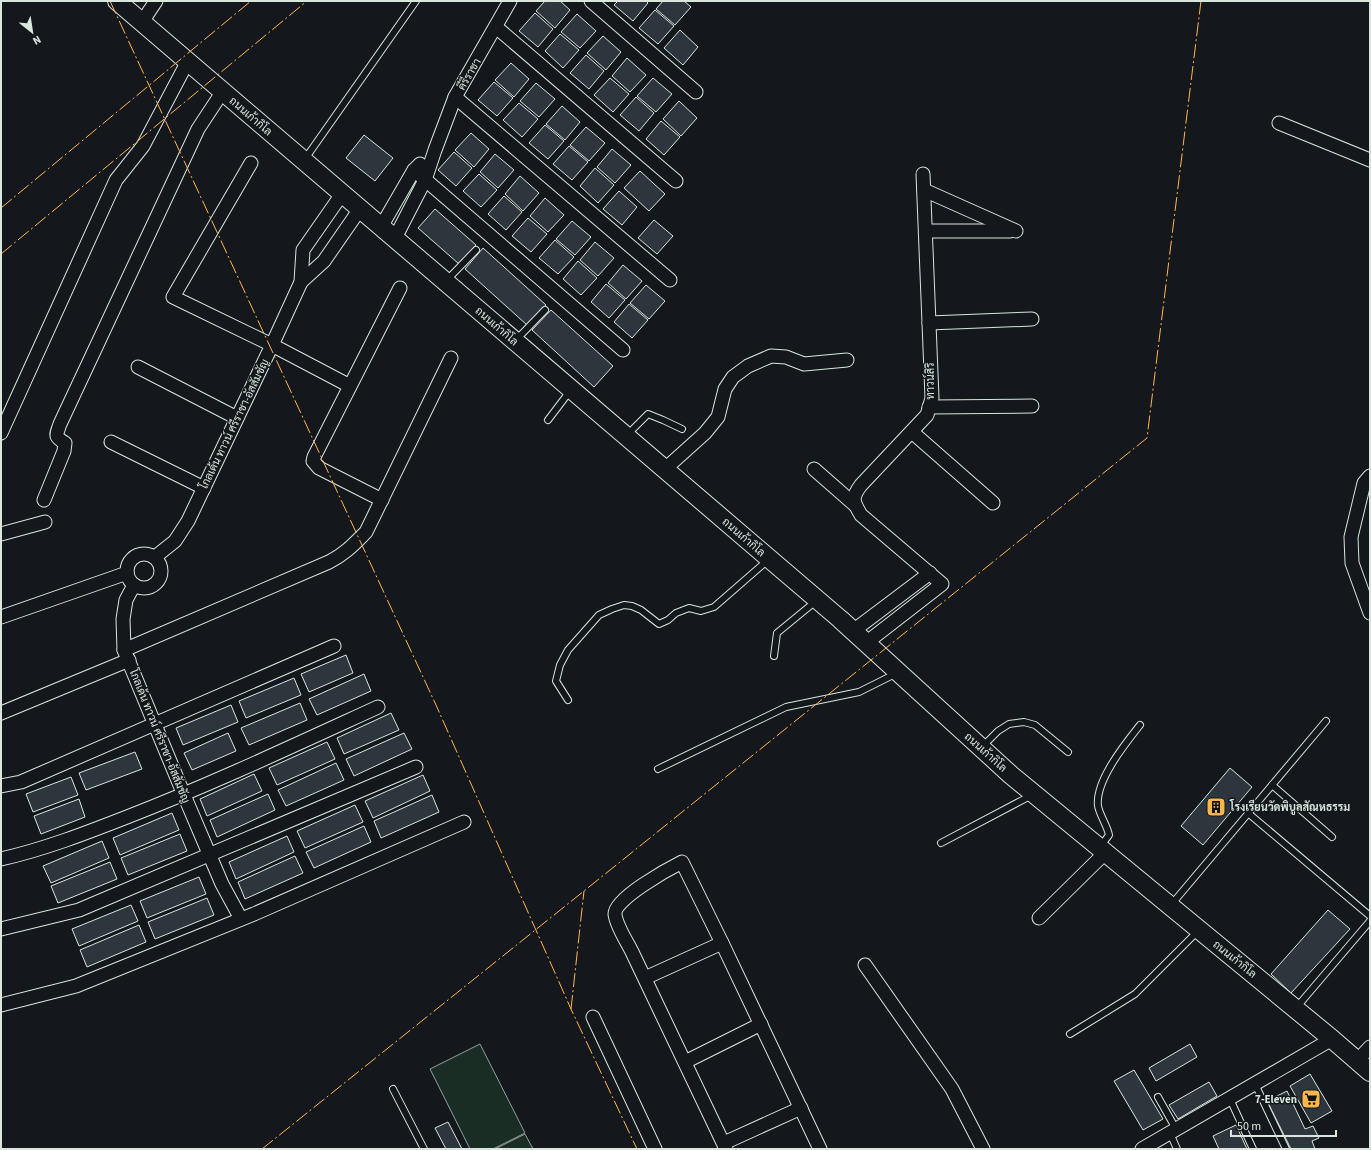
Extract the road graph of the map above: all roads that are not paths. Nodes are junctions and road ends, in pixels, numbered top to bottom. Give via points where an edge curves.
1 (118, 1) edge
2 (156, 1) edge
3 (416, 1) edge
4 (510, 1) edge
5 (591, 1) edge
6 (142, 22) junction
7 (496, 27) junction
8 (188, 61) junction
9 (223, 91) junction
10 (696, 92) dead end
11 (455, 97) junction
12 (1279, 123) dead end
13 (435, 150) junction
14 (1370, 160) edge
15 (304, 161) junction
16 (251, 163) dead end
17 (414, 170) junction
18 (923, 174) dead end
19 (425, 180) junction
20 (676, 181) dead end
21 (924, 190) junction
22 (342, 194) junction
23 (360, 209) junction
24 (381, 227) junction
25 (926, 232) junction
26 (395, 238) junction
27 (476, 250) dead end
28 (670, 280) dead end
29 (446, 281) junction
30 (301, 282) junction
31 (400, 288) dead end
32 (545, 310) dead end
33 (1032, 319) dead end
34 (929, 323) junction
35 (515, 341) junction
36 (272, 345) junction
37 (622, 350) dead end
38 (452, 358) dead end
39 (847, 360) dead end
40 (138, 366) dead end
41 (350, 386) junction
42 (571, 390) junction
43 (1032, 406) dead end
44 (929, 407) junction
45 (237, 418) junction
46 (548, 420) dead end
47 (682, 429) dead end
48 (912, 432) junction
49 (1, 433) edge
50 (626, 436) junction
51 (111, 442) dead end
52 (665, 469) junction
53 (814, 469) dead end
54 (1370, 476) edge
55 (204, 488) junction
56 (44, 500) dead end
57 (382, 500) junction
58 (993, 503) dead end
59 (855, 505) junction
60 (46, 522) dead end
61 (1, 534) edge
62 (155, 557) junction
63 (770, 559) junction
64 (930, 573) junction
65 (130, 579) junction
66 (818, 600) junction
67 (1370, 613) edge
68 (1, 617) edge
69 (853, 631) junction
70 (866, 643) junction
71 (334, 646) dead end
72 (126, 655) junction
73 (774, 656) dead end
74 (898, 672) junction
75 (568, 700) dead end
76 (378, 708) dead end
77 (1, 713) edge
78 (1326, 721) dead end
79 (155, 724) junction
80 (1140, 725) dead end
81 (981, 748) junction
82 (1068, 752) dead end
83 (416, 767) dead end
84 (658, 769) dead end
85 (1272, 785) junction
86 (1, 786) edge
87 (1034, 794) junction
88 (184, 795) junction
89 (1248, 813) junction
90 (464, 822) dead end
91 (1332, 837) dead end
92 (941, 843) dead end
93 (1102, 851) junction
94 (210, 855) junction
95 (1, 859) edge
96 (1170, 906) junction
97 (1370, 916) edge
98 (1039, 918) dead end
99 (241, 919) junction
100 (1370, 921) edge
101 (1, 929) edge
102 (1199, 930) junction
103 (722, 943) junction
104 (866, 965) dead end
105 (645, 978) junction
106 (1, 1005) edge
107 (1295, 1009) junction
108 (593, 1016) dead end
109 (761, 1024) junction
110 (1070, 1034) dead end
111 (1332, 1039) junction
112 (1370, 1047) edge
113 (685, 1062) junction
114 (1363, 1066) edge
115 (1256, 1084) junction
116 (392, 1089) dead end
117 (1158, 1097) dead end
118 (1230, 1099) junction
119 (801, 1108) junction
120 (1173, 1131) junction
121 (725, 1146) edge
122 (424, 1149) edge
123 (654, 1149) edge
124 (820, 1149) edge
125 (983, 1149) edge
126 (1142, 1149) edge
127 (1177, 1149) edge
128 (1253, 1149) edge
129 (1286, 1149) edge

1 - 6 main road, ถนนเก้ากิโล
2 - 6 street
3 - 15 lane
4 - 7 street, คีรีราชา
5 - 10 street
6 - 8 main road, ถนนเก้ากิโล
7 - 11 street, คีรีราชา
7 - 20 street
8 - 9 main road, ถนนเก้ากิโล
8 - 49 street via 143,146 116,180
9 - 15 main road, ถนนเก้ากิโล
9 - 56 street via 198,129 60,424 56,434 57,438 65,443 64,451
11 - 13 street, คีรีราชา
11 - 28 street
12 - 14 street
13 - 17 street, คีรีราชา
13 - 19 street, คีรีราชา
15 - 22 main road, ถนนเก้ากิโล
16 - 36 street via 174,297
17 - 19 street
17 - 24 street, คีรีราชา
18 - 21 street, ทาวน์สิริ
19 - 26 street, คีรีราชา
19 - 37 street
21 - 25 street, ทาวน์สิริ
21 - 25 street via 1016,231
22 - 23 main road, ถนนเก้ากิโล
22 - 30 street, โกลเด้น ทาวน์ ศรีราชา-อัสสัมชัญ via 303,250
23 - 24 main road, ถนนเก้ากิโล
23 - 30 street, โกลเด้น ทาวน์ ศรีราชา-อัสสัมชัญ via 324,261
24 - 26 main road, ถนนเก้ากิโล
25 - 34 street, ทาวน์สิริ
26 - 29 main road, ถนนเก้ากิโล
27 - 29 lane
29 - 35 main road, ถนนเก้ากิโล
30 - 36 street, โกลเด้น ทาวน์ ศรีราชา-อัสสัมชัญ
31 - 41 street
32 - 35 lane
33 - 34 street
34 - 44 street, ทาวน์สิริ via 932,398
35 - 42 main road, ถนนเก้ากิโล
36 - 41 street
36 - 45 street, โกลเด้น ทาวน์ ศรีราชา-อัสสัมชัญ
38 - 57 street
39 - 52 street via 804,364 786,357 771,356 748,366 732,377 725,389 718,417 706,433
40 - 45 street
41 - 57 street via 313,461 319,468
42 - 46 lane
42 - 50 main road, ถนนเก้ากิโล
43 - 44 street
44 - 48 street, ทาวน์สิริ via 927,415
45 - 55 street, โกลเด้น ทาวน์ ศรีราชา-อัสสัมชัญ
47 - 50 lane via 648,414
48 - 58 street
48 - 59 street, ทาวน์สิริ via 854,494
50 - 52 main road, ถนนเก้ากิโล
51 - 55 street
52 - 63 main road, ถนนเก้ากิโล
53 - 59 street
54 - 67 street via 1364,483 1351,537 1352,563
55 - 62 street, โกลเด้น ทาวน์ ศรีราชา-อัสสัมชัญ via 175,541
57 - 72 street via 366,532 341,556
59 - 64 street via 861,515
60 - 61 street
62 - 65 street via 140,554 133,557 129,564
62 - 65 street via 162,571 156,585 140,588
63 - 66 main road, ถนนเก้ากิโล
63 - 75 lane via 714,607 701,611 688,608 659,624 632,606 624,605 599,615 568,650 560,666 556,681
64 - 69 street
64 - 70 street via 942,584
65 - 68 street
65 - 72 street, โกลเด้น ทาวน์ ศรีราชา-อัสสัมชัญ via 123,619
66 - 69 main road, ถนนเก้ากิโล
66 - 73 lane via 777,633
69 - 70 main road, ถนนเก้ากิโล
70 - 74 main road, ถนนเก้ากิโล
71 - 79 street
72 - 77 street
72 - 79 street, โกลเด้น ทาวน์ ศรีราชา-อัสสัมชัญ
74 - 81 main road, ถนนเก้ากิโล
74 - 84 lane via 859,692 786,707
76 - 88 street
78 - 85 lane
79 - 86 street via 21,782
79 - 88 street, โกลเด้น ทาวน์ ศรีราชา-อัสสัมชัญ
80 - 93 lane via 1120,750 1102,782 1098,795 1101,816 1109,835
81 - 82 lane via 1009,724 1024,722 1035,725
81 - 87 main road, ถนนเก้ากิโล
83 - 94 street
85 - 89 lane
85 - 91 lane
87 - 92 lane
87 - 93 main road, ถนนเก้ากิโล
88 - 94 street, โกลเด้น ทาวน์ ศรีราชา-อัสสัมชัญ
88 - 95 street via 66,841
89 - 96 lane
89 - 97 lane
90 - 99 street
93 - 96 main road, ถนนเก้ากิโล
93 - 98 street
94 - 99 street, โกลเด้น ทาวน์ ศรีราชา-อัสสัมชัญ
94 - 101 street via 79,910
96 - 102 main road, ถนนเก้ากิโล
99 - 106 street via 76,986
100 - 107 lane
102 - 107 main road, ถนนเก้ากิโล
102 - 110 lane via 1135,994
103 - 105 street
103 - 105 street via 682,862 657,875 620,903 615,910 620,929
103 - 109 street
104 - 125 street via 952,1089
105 - 113 street
107 - 111 main road, ถนนเก้ากิโล
108 - 123 street
109 - 113 street
109 - 119 street
111 - 114 main road, ถนนเก้ากิโล
111 - 115 street
112 - 114 street
113 - 121 street
115 - 118 street
115 - 129 lane
116 - 122 lane
117 - 120 lane
118 - 120 street
118 - 128 lane
119 - 121 street
119 - 124 street
120 - 126 street
120 - 127 lane

